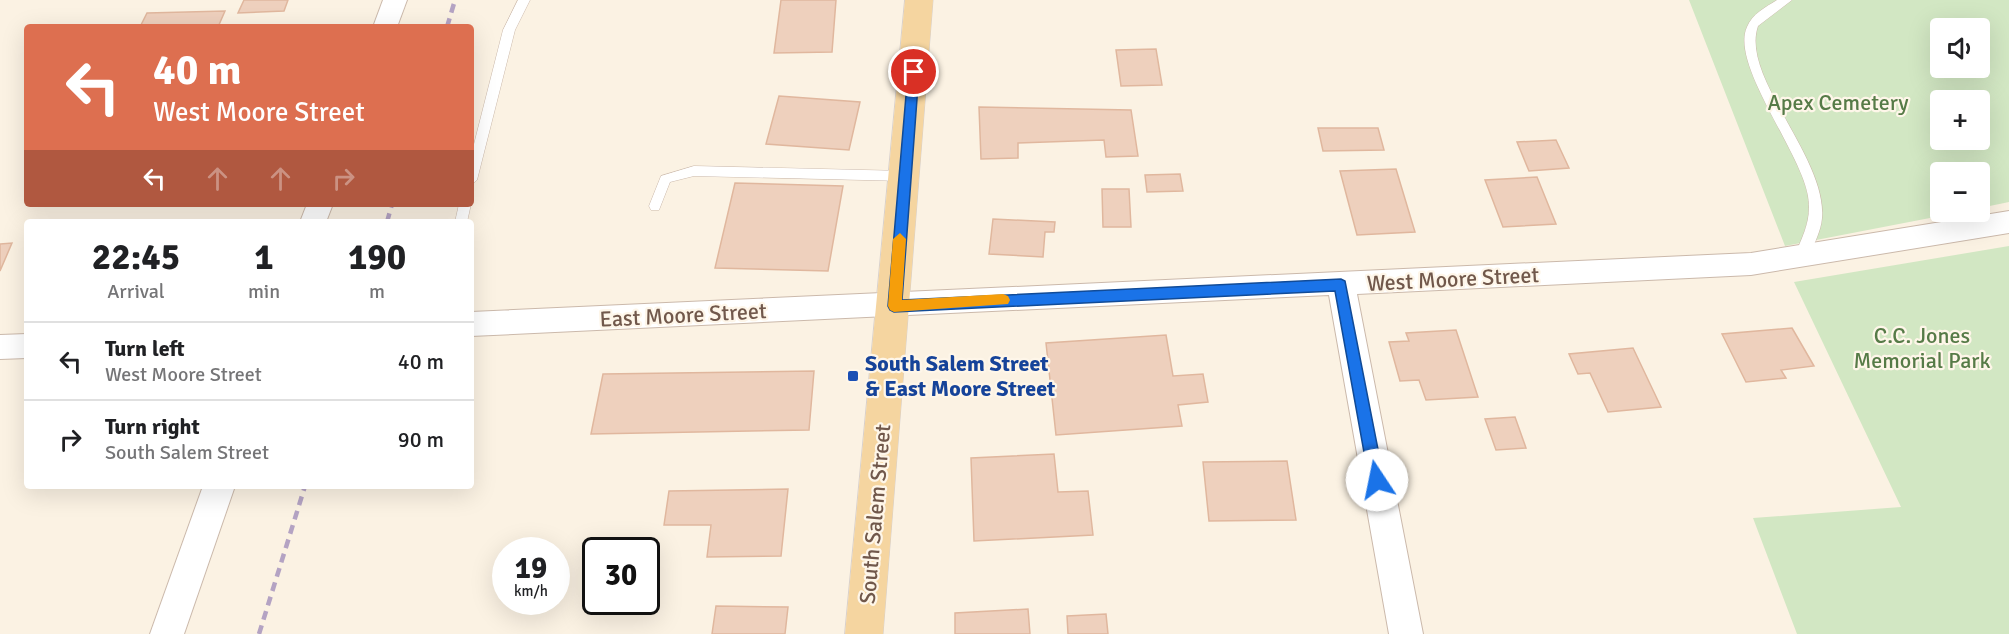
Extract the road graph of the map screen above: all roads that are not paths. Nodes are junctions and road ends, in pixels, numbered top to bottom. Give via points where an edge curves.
1 (395, 0) edge
2 (524, 0) edge
3 (919, 0) edge
4 (1786, 0) edge
5 (386, 24) edge
6 (474, 168) edge
7 (905, 176) junction
8 (655, 206) dead end
9 (2009, 222) edge
10 (1801, 257) junction
11 (1341, 285) junction
12 (894, 306) junction
13 (474, 324) edge
14 (24, 346) edge
15 (0, 347) edge
16 (218, 489) edge
17 (167, 634) edge
18 (864, 634) edge
19 (1406, 634) edge

1 - 5 street
2 - 6 lane via 509,30
3 - 7 main road, South Salem Street
4 - 10 lane via 1752,26 1748,47 1798,148 1812,189 1816,218
7 - 8 lane via 694,171 665,179
7 - 12 main road, South Salem Street
9 - 10 street, West Moore Street
10 - 11 street, West Moore Street via 1751,264
11 - 12 street, West Moore Street
11 - 19 street
12 - 13 street, East Moore Street
12 - 18 main road, South Salem Street
14 - 15 street
16 - 17 street

